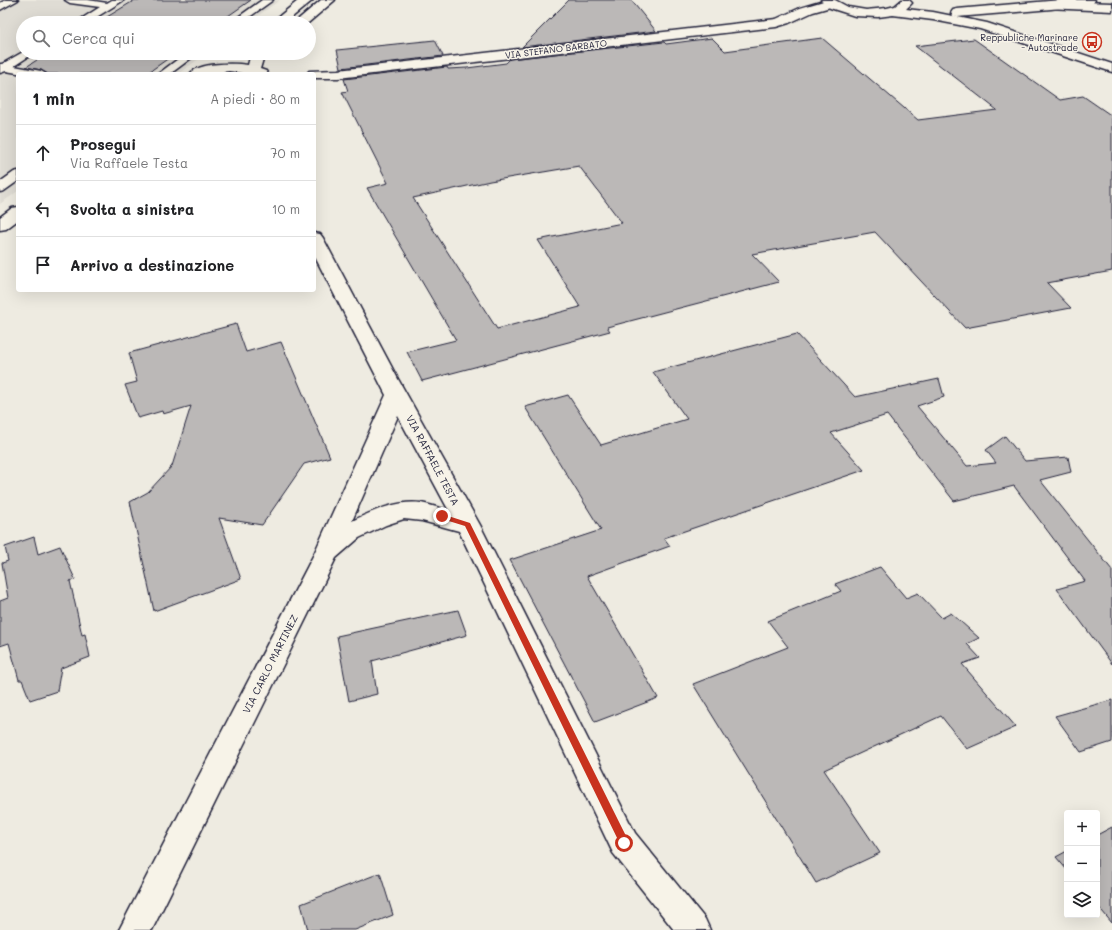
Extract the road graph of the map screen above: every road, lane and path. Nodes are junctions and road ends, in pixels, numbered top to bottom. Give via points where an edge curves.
1 (13, 0) edge
2 (70, 0) edge
3 (119, 0) edge
4 (268, 0) edge
5 (307, 0) edge
6 (329, 0) edge
7 (800, 0) edge
8 (906, 0) edge
9 (1089, 0) edge
10 (829, 2) edge
11 (1051, 5) junction
12 (109, 6) junction
13 (950, 6) dead end
14 (0, 7) edge
15 (1112, 7) edge
16 (894, 11) junction
17 (974, 12) junction
18 (795, 15) junction
19 (92, 16) edge
20 (245, 16) edge
21 (286, 16) edge
22 (309, 16) edge
23 (1024, 26) dead end
24 (16, 60) edge
25 (182, 60) edge
26 (226, 60) edge
27 (257, 60) edge
28 (1, 68) edge
29 (1112, 68) edge
30 (213, 69) junction
31 (28, 72) edge
32 (166, 72) edge
33 (203, 72) edge
34 (257, 72) edge
35 (316, 74) edge
36 (16, 176) edge
37 (0, 188) edge
38 (16, 213) edge
39 (0, 225) edge
40 (316, 242) edge
41 (397, 394) junction
42 (468, 524) junction
43 (325, 556) junction
44 (689, 929) edge
45 (135, 930) edge

1 - 14 lane
2 - 12 lane
3 - 12 lane
4 - 20 lane
5 - 21 street
6 - 22 street
7 - 18 street via 801,7
8 - 16 street via 902,8
9 - 11 street
10 - 16 street via 860,12
10 - 18 street, VIA STEFANO BARBATO
11 - 15 street
11 - 17 street
12 - 19 lane
13 - 17 street
16 - 17 street via 926,14
16 - 29 street via 983,26
17 - 23 street
18 - 35 street, VIA STEFANO BARBATO via 787,21 776,23 338,74
24 - 28 lane
25 - 32 lane
26 - 30 street
27 - 34 street
28 - 31 lane
30 - 33 street
30 - 34 street via 234,67
36 - 37 lane
38 - 39 street
40 - 41 street, VIA RAFFAELE TESTA
41 - 42 street, VIA RAFFAELE TESTA
41 - 43 street, VIA CARLO MARTINEZ
42 - 43 street via 422,512 404,511 379,518 350,532
42 - 44 street, VIA RAFFAELE TESTA via 624,843
43 - 45 street, VIA CARLO MARTINEZ

